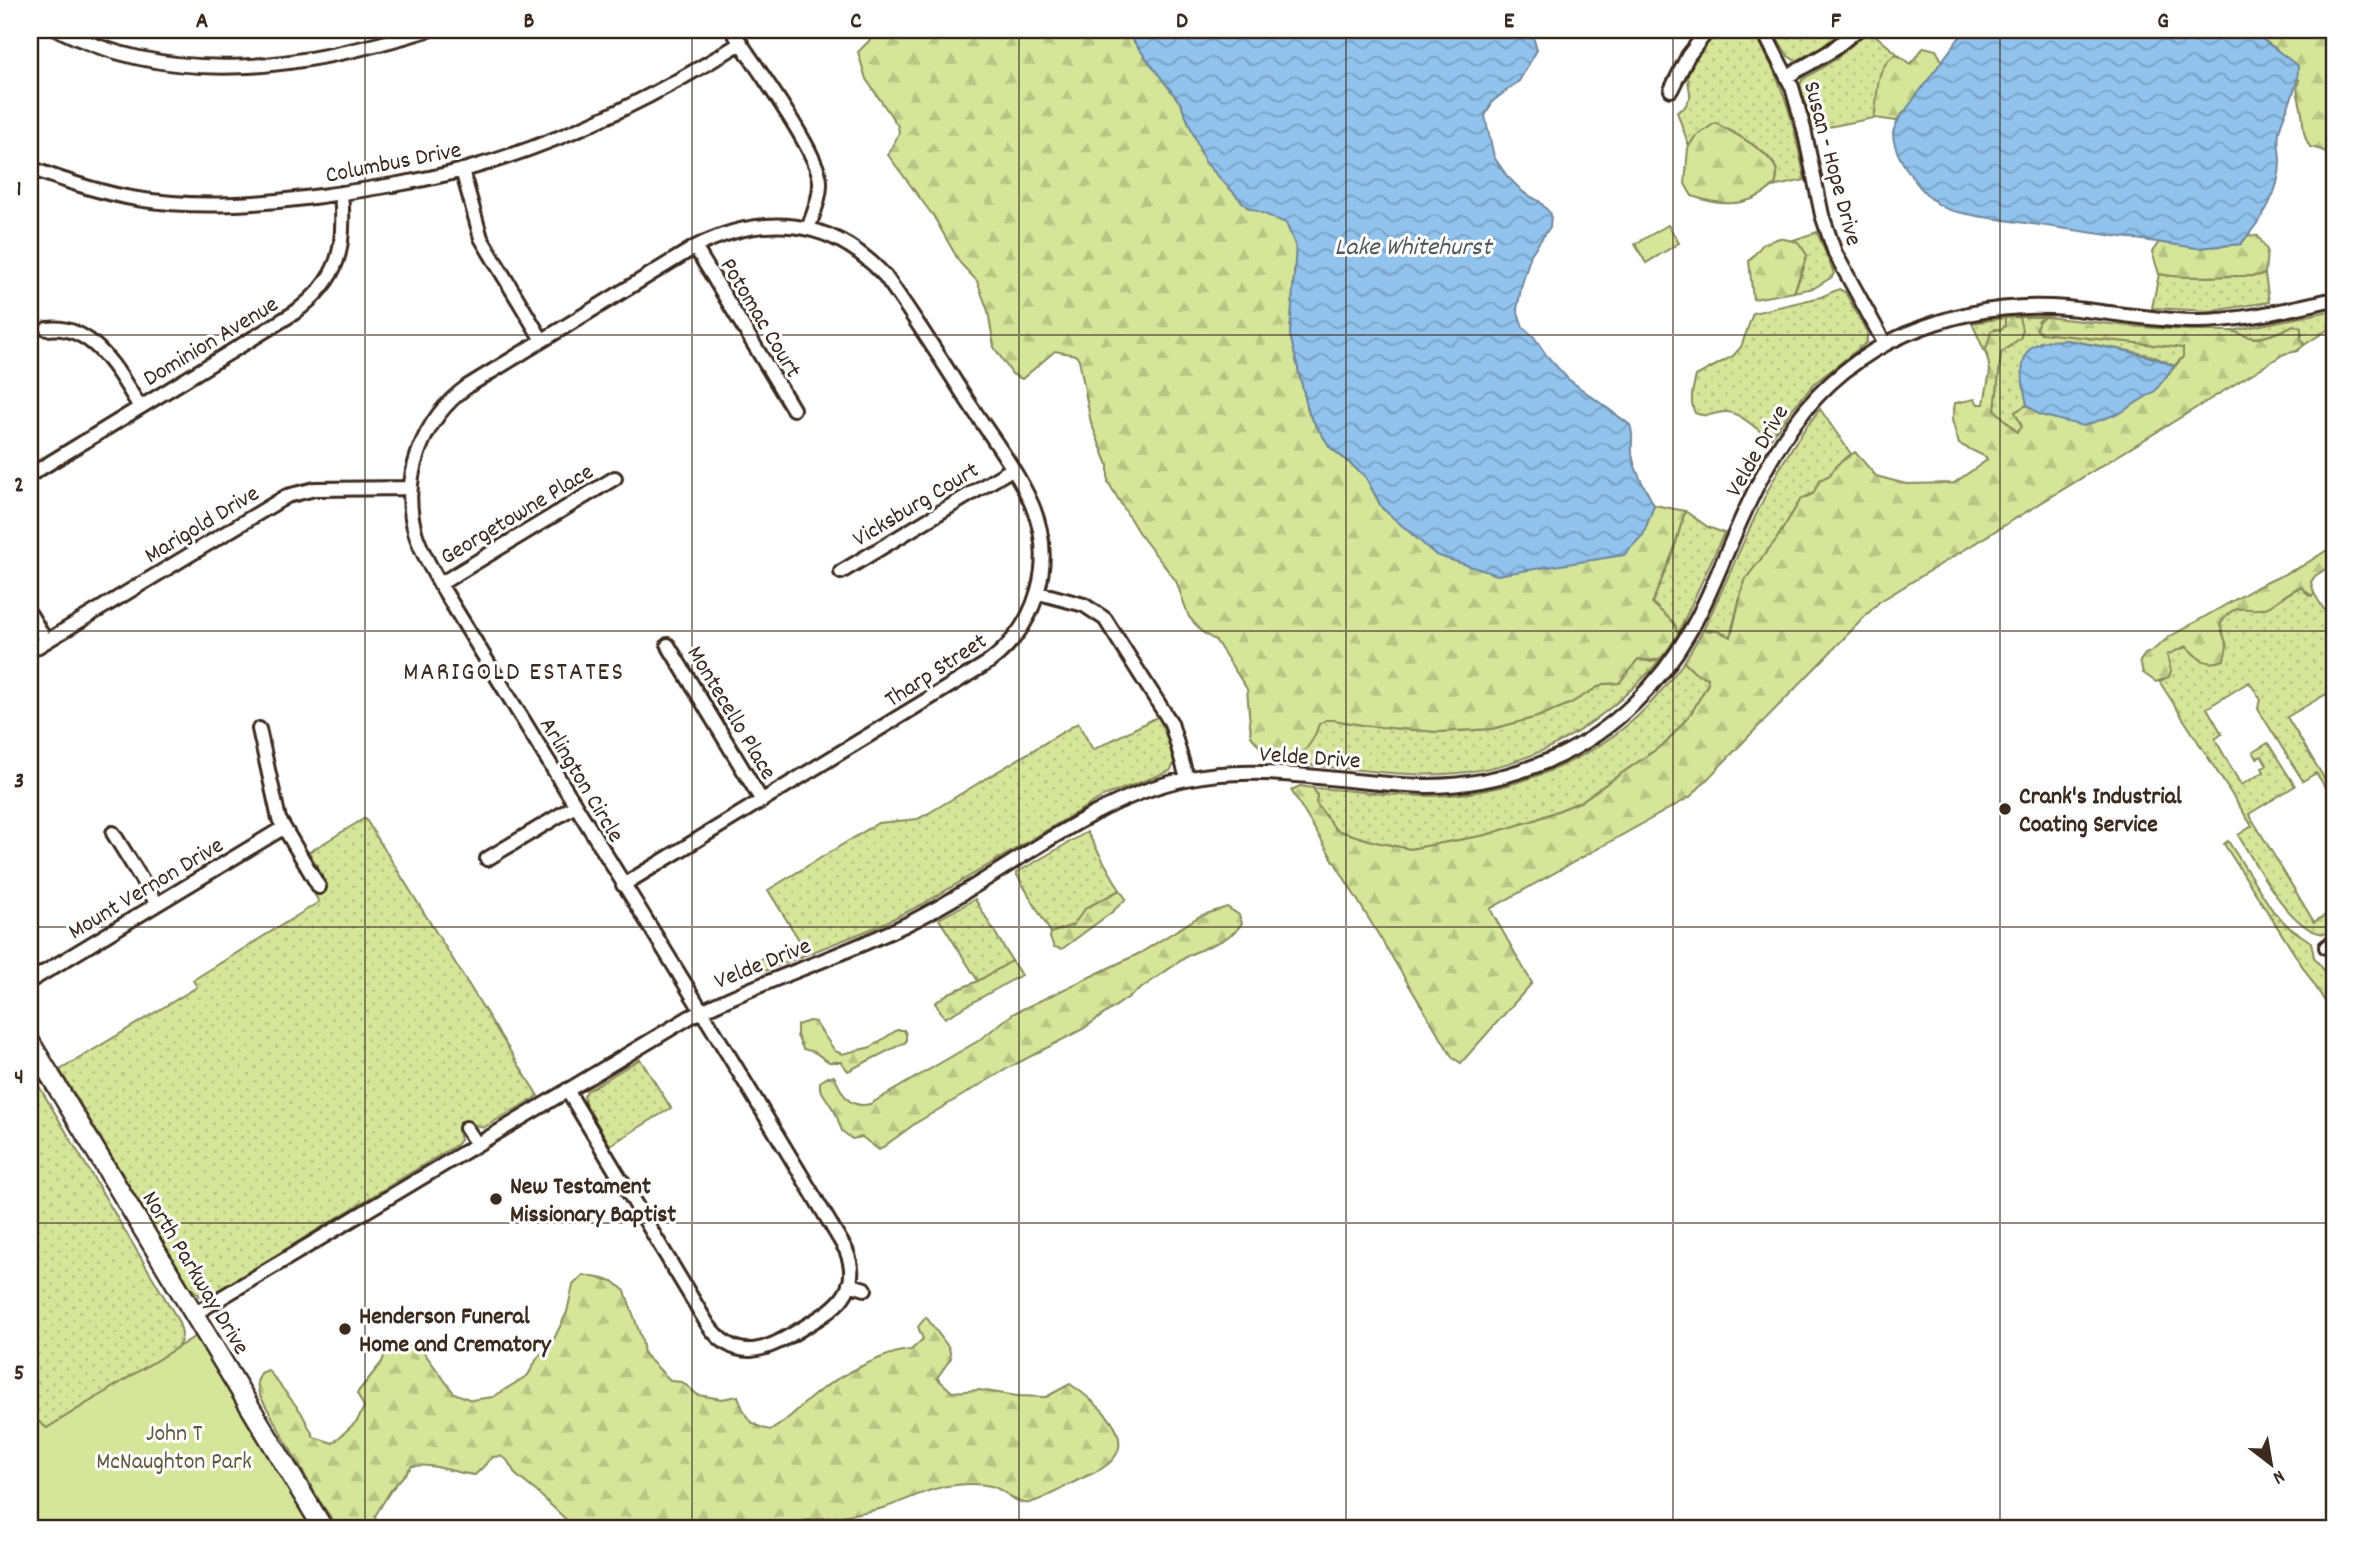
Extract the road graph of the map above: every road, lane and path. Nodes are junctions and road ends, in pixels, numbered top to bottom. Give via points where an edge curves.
1 (59, 30) edge
2 (428, 30) edge
3 (732, 30) edge
4 (1708, 30) edge
5 (1763, 30) edge
6 (1857, 30) edge
7 (741, 44) junction
8 (1788, 76) junction
9 (1671, 90) dead end
10 (30, 169) edge
11 (462, 170) junction
12 (341, 193) junction
13 (808, 229) junction
14 (695, 247) junction
15 (2335, 299) edge
16 (47, 329) dead end
17 (542, 340) junction
18 (1885, 344) junction
19 (140, 408) junction
20 (793, 409) dead end
21 (1012, 469) junction
22 (30, 475) edge
23 (615, 478) dead end
24 (411, 488) junction
25 (841, 572) dead end
26 (440, 584) junction
27 (1039, 593) junction
28 (30, 614) edge
29 (46, 641) junction
30 (668, 645) dead end
31 (30, 651) edge
32 (259, 729) dead end
33 (1187, 778) junction
34 (762, 801) junction
35 (575, 806) junction
36 (283, 828) junction
37 (113, 833) dead end
38 (488, 859) dead end
39 (623, 885) junction
40 (319, 887) dead end
41 (157, 904) junction
42 (30, 981) edge
43 (700, 1012) junction
44 (30, 1042) edge
45 (567, 1090) junction
46 (466, 1128) dead end
47 (477, 1144) junction
48 (849, 1284) junction
49 (865, 1289) dead end
50 (194, 1314) junction
51 (323, 1528) edge

1 - 2 street via 131,57 217,68 332,54
3 - 7 street
4 - 9 street
5 - 8 street, Susan - Hope Drive
6 - 8 street
7 - 11 street, Columbus Drive via 595,122
7 - 13 street via 818,171 819,193
8 - 18 street, Susan - Hope Drive via 1826,229 1843,270
10 - 12 street, Columbus Drive via 107,193 164,203 239,205
11 - 12 street, Columbus Drive
11 - 17 street via 481,238
12 - 19 street, Dominion Avenue via 344,231 340,254 317,294 294,313
13 - 14 street, Arlington Circle via 780,225 747,228
13 - 21 street, Tharp Street via 849,246 885,276
14 - 17 street, Arlington Circle
14 - 20 street, Potomac Court
15 - 18 street, Velde Drive via 2207,321 2058,307 1995,309 1936,322
16 - 19 street via 66,329 91,342 113,365
17 - 24 street, Arlington Circle via 468,386 440,411 422,443
18 - 33 street, Velde Drive via 1842,373 1800,414 1760,477 1675,656 1629,708 1585,741 1522,770 1458,784 1403,785 1251,772
19 - 22 street, Dominion Avenue
21 - 25 street, Vicksburg Court
21 - 27 street, Tharp Street via 1039,523 1043,555
23 - 26 street, Georgetowne Place
24 - 26 street, Arlington Circle via 416,537
24 - 29 street, Marigold Drive via 294,493
26 - 35 street, Arlington Circle
27 - 33 street via 1084,605 1105,619 1171,723
27 - 34 street, Tharp Street via 1022,628 989,662
28 - 29 street
29 - 31 street, Marigold Drive
30 - 34 street, Montecello Place
32 - 36 street
33 - 43 street, Velde Drive via 1107,807 912,922
34 - 39 street, Tharp Street
35 - 38 street
35 - 39 street, Arlington Circle
36 - 40 street
36 - 41 street, Mount Vernon Drive
37 - 41 street
39 - 43 street, Arlington Circle
41 - 42 street, Mount Vernon Drive
43 - 45 street, Velde Drive
43 - 48 street, Arlington Circle via 846,1250 851,1265
44 - 50 main road, North Parkway Drive
45 - 47 street, Velde Drive
45 - 48 street via 718,1337 738,1349 762,1349 838,1305
46 - 47 street
47 - 50 street, Velde Drive
48 - 49 street
50 - 51 main road, North Parkway Drive

